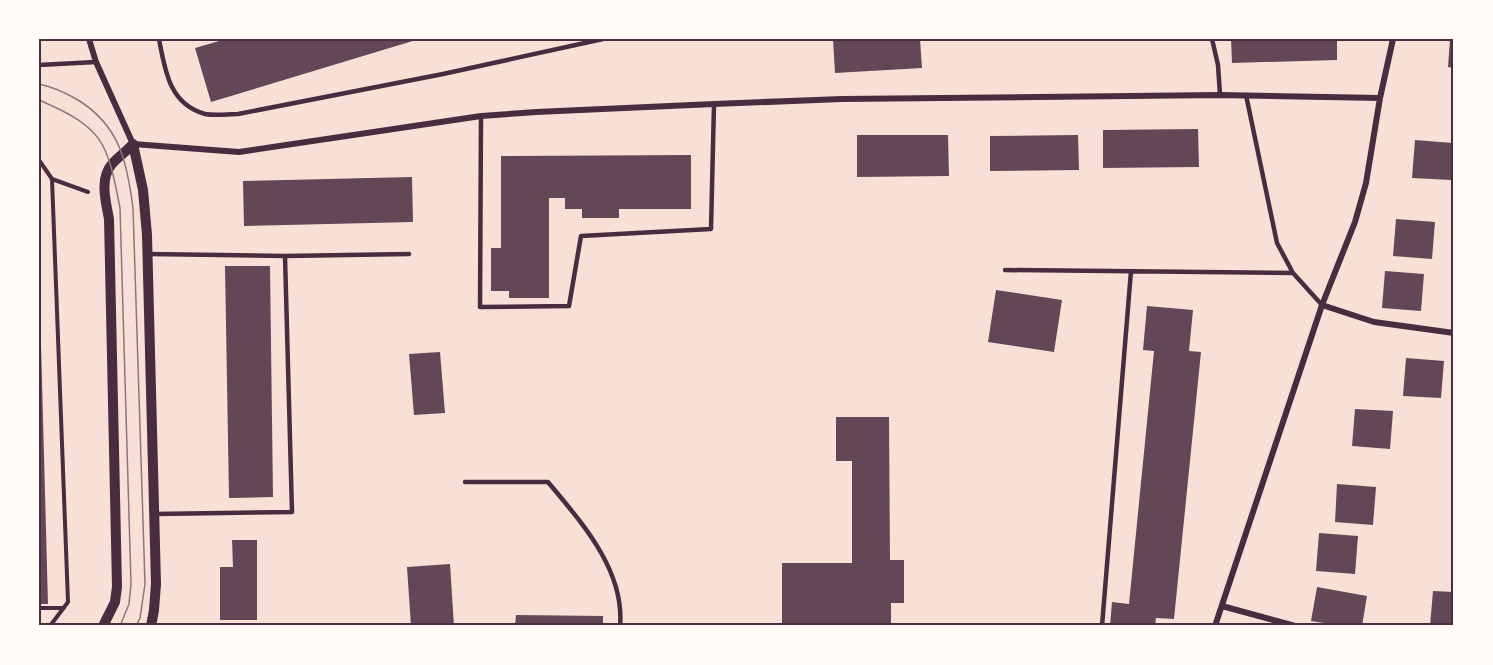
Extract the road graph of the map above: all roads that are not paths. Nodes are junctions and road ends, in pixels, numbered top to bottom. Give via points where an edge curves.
1 (89, 39) edge
2 (159, 39) edge
3 (603, 39) edge
4 (1212, 39) edge
5 (1393, 39) edge
6 (96, 62) junction
7 (39, 65) edge
8 (1220, 95) junction
9 (1246, 95) junction
10 (1380, 98) junction
11 (714, 104) junction
12 (481, 116) junction
13 (133, 144) junction
14 (148, 254) junction
15 (409, 254) dead end
16 (285, 256) junction
17 (1005, 270) dead end
18 (1131, 271) junction
19 (1293, 273) junction
20 (1322, 305) junction
21 (1454, 333) edge
22 (465, 482) dead end
23 (154, 514) junction
24 (1222, 606) junction
25 (103, 626) edge
26 (151, 626) edge
27 (620, 626) edge
28 (1102, 626) edge
29 (1215, 626) edge
30 (1295, 626) edge

1 - 6 street
2 - 3 lane via 166,76 172,86 184,105 206,114 238,114
4 - 8 lane
5 - 10 street
6 - 7 lane
6 - 13 street
8 - 9 street
8 - 11 street
9 - 10 street
9 - 19 lane via 1277,243
10 - 20 street via 1366,183
11 - 12 street
11 - 12 lane via 711,229 581,236 569,306 480,307
12 - 13 street via 239,152
13 - 14 street
13 - 25 street via 112,164 105,188 109,219 117,587 115,602
14 - 16 lane
14 - 23 street
15 - 16 lane
16 - 23 lane via 292,512
17 - 18 lane
18 - 19 lane
18 - 28 lane
19 - 20 lane
20 - 21 street via 1374,322
20 - 24 street
22 - 27 lane via 548,482 584,526 614,578
23 - 26 street via 156,584
24 - 29 street
24 - 30 street

